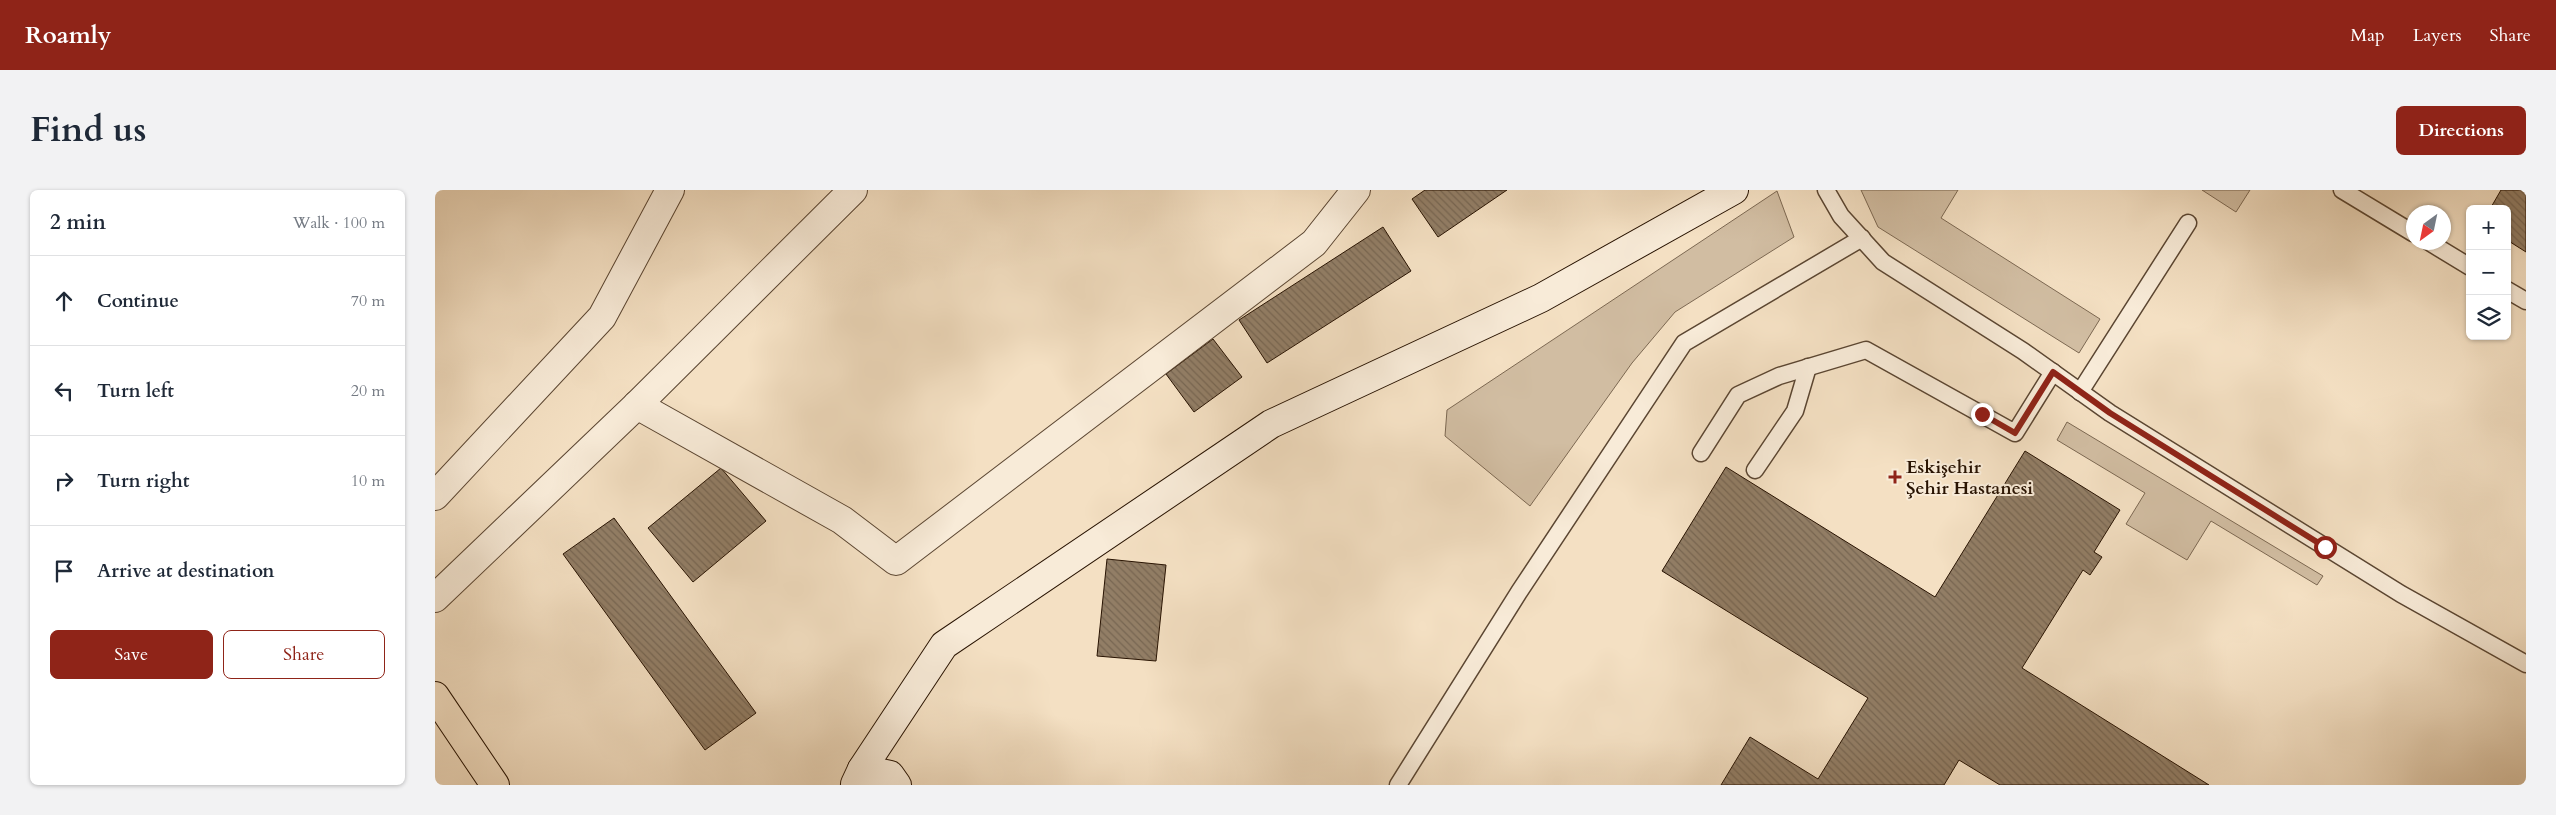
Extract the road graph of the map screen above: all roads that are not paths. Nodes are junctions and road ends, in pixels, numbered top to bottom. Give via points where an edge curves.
1 (685, 190) edge
2 (853, 190) edge
3 (1356, 190) edge
4 (1734, 190) edge
5 (1826, 190) edge
6 (2342, 190) edge
7 (665, 200) edge
8 (2188, 223) dead end
9 (2406, 229) edge
10 (1862, 238) junction
11 (2442, 250) edge
12 (2466, 265) edge
13 (2511, 292) edge
14 (2526, 301) edge
15 (1808, 367) junction
16 (2053, 372) junction
17 (2080, 392) junction
18 (637, 405) junction
19 (1701, 453) dead end
20 (1755, 470) dead end
21 (435, 496) edge
22 (435, 598) edge
23 (2526, 664) edge
24 (435, 696) edge
25 (858, 777) edge
26 (495, 785) edge
27 (897, 785) edge
28 (1398, 785) edge

1 - 7 street
2 - 18 street
3 - 18 street via 1314,243 895,561 842,520
4 - 25 street via 1541,298 1271,424 944,645
5 - 10 lane via 1841,216
6 - 9 lane
7 - 21 street via 602,317
8 - 17 lane
10 - 16 lane via 1883,262
10 - 28 lane via 1684,343 1519,592
11 - 12 lane
13 - 14 lane
15 - 16 lane via 1867,350 2015,433
15 - 19 lane via 1737,395
15 - 20 lane via 1795,411
16 - 17 lane
17 - 23 lane via 2401,594
18 - 22 street
24 - 26 highway
25 - 27 street via 890,774

